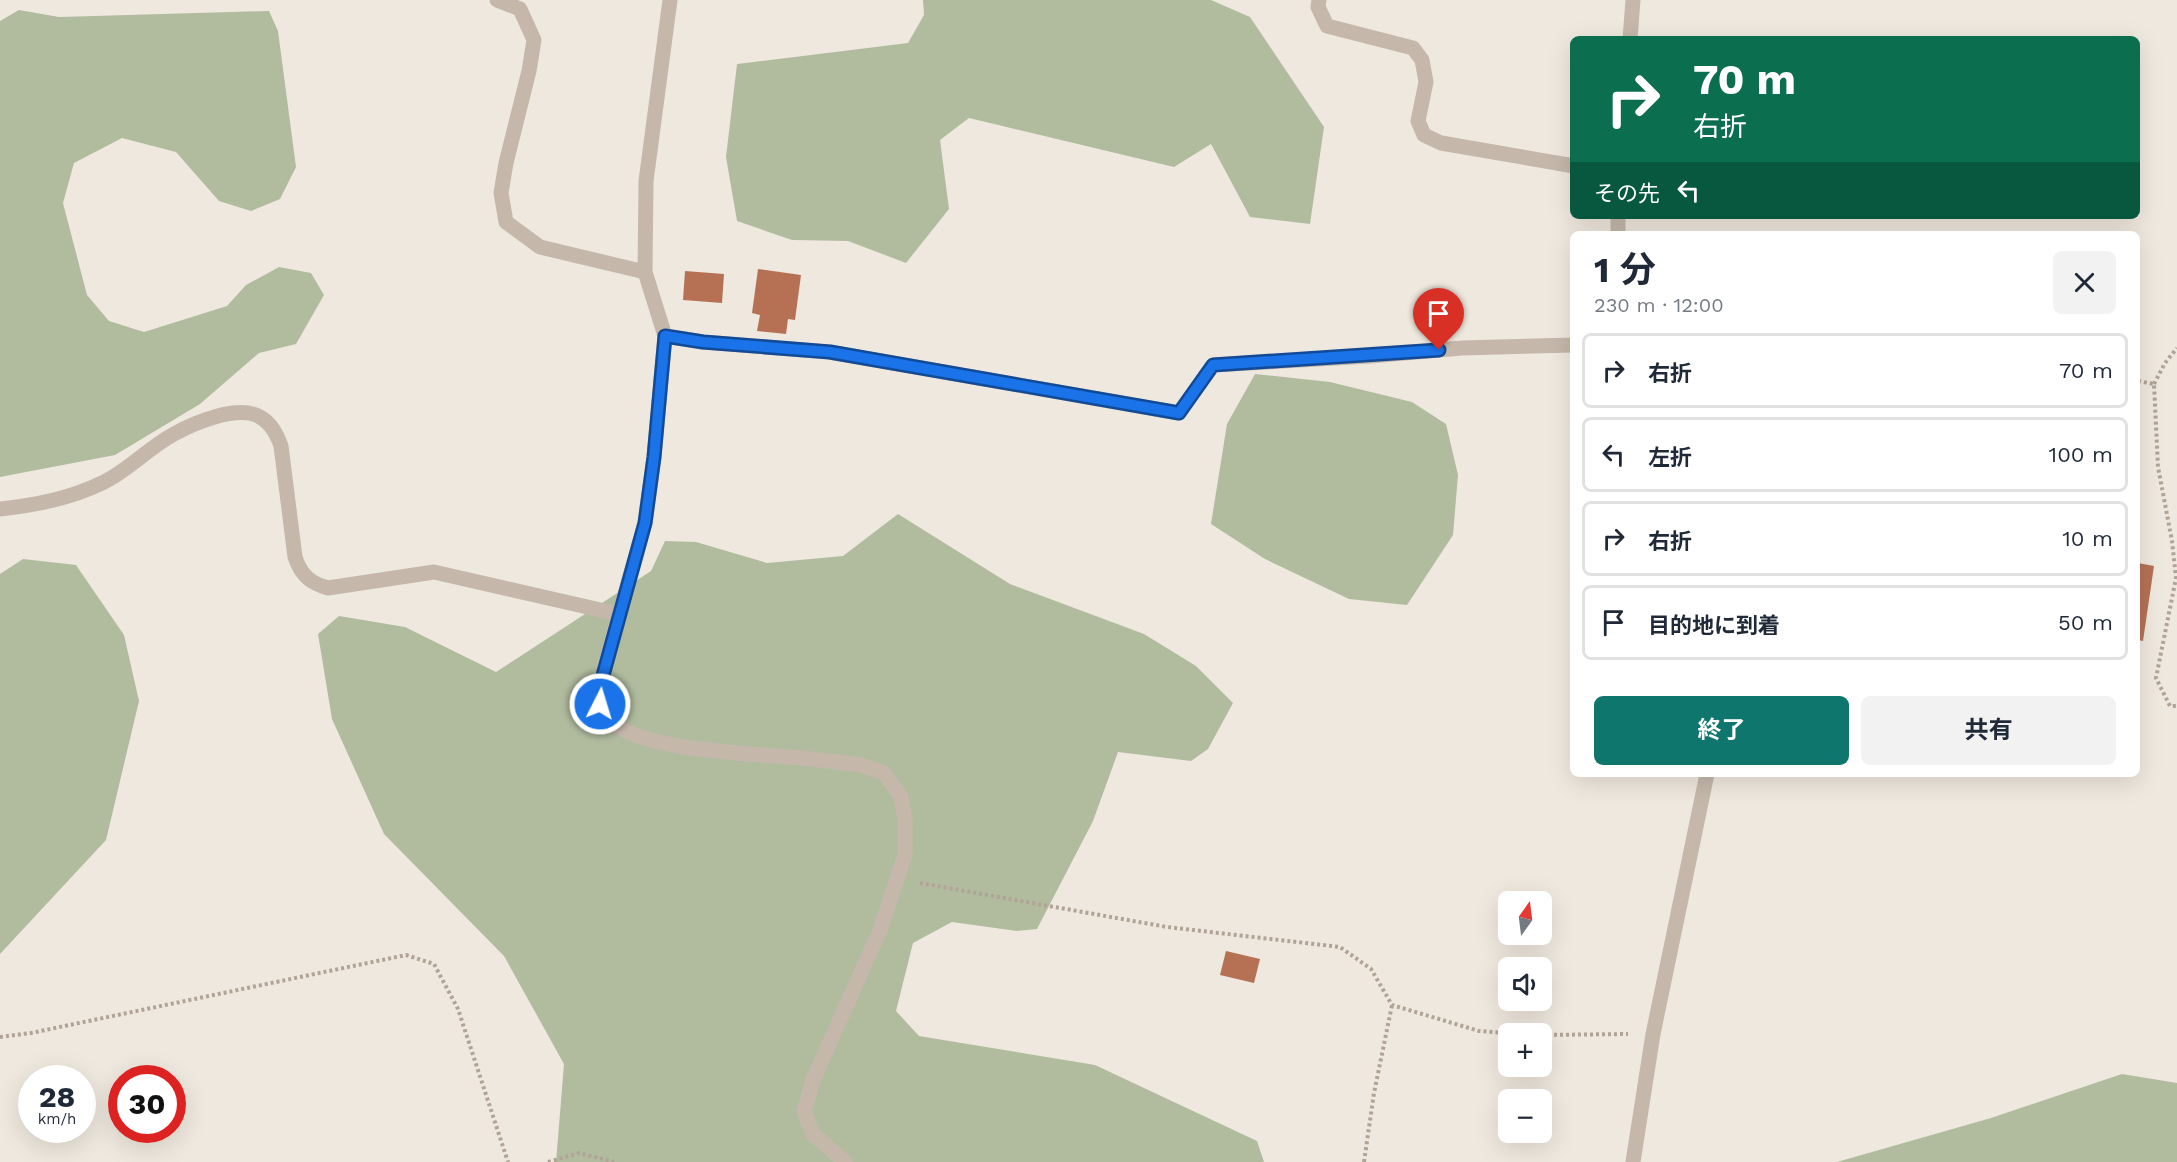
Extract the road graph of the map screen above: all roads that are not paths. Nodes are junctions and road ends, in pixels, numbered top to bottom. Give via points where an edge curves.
1 (497, 0) edge
2 (670, 0) edge
3 (1320, 0) edge
4 (1633, 0) edge
5 (1630, 36) edge
6 (1570, 165) edge
7 (645, 272) junction
8 (665, 336) junction
9 (1570, 345) edge
10 (0, 509) edge
11 (618, 614) junction
12 (1706, 777) edge
13 (845, 1162) edge
14 (1633, 1162) edge

1 - 7 street via 520,9 534,40 501,192 506,222 540,247
2 - 7 street via 646,182
3 - 6 street via 1318,7 1327,26 1413,48 1422,60 1426,82 1418,121 1424,135 1442,143
4 - 5 street
7 - 8 street
8 - 9 street via 830,352 1179,413 1213,365 1462,348
8 - 11 street via 645,523
10 - 11 street via 41,504 102,483 173,435 213,418 248,414 269,424 281,446 295,557 298,568 315,584 328,588 434,572
11 - 13 street via 600,704 622,729 649,739 702,749 862,765 885,773 901,797 904,854 880,930 813,1080 804,1111 813,1134
12 - 14 street via 1653,1034

